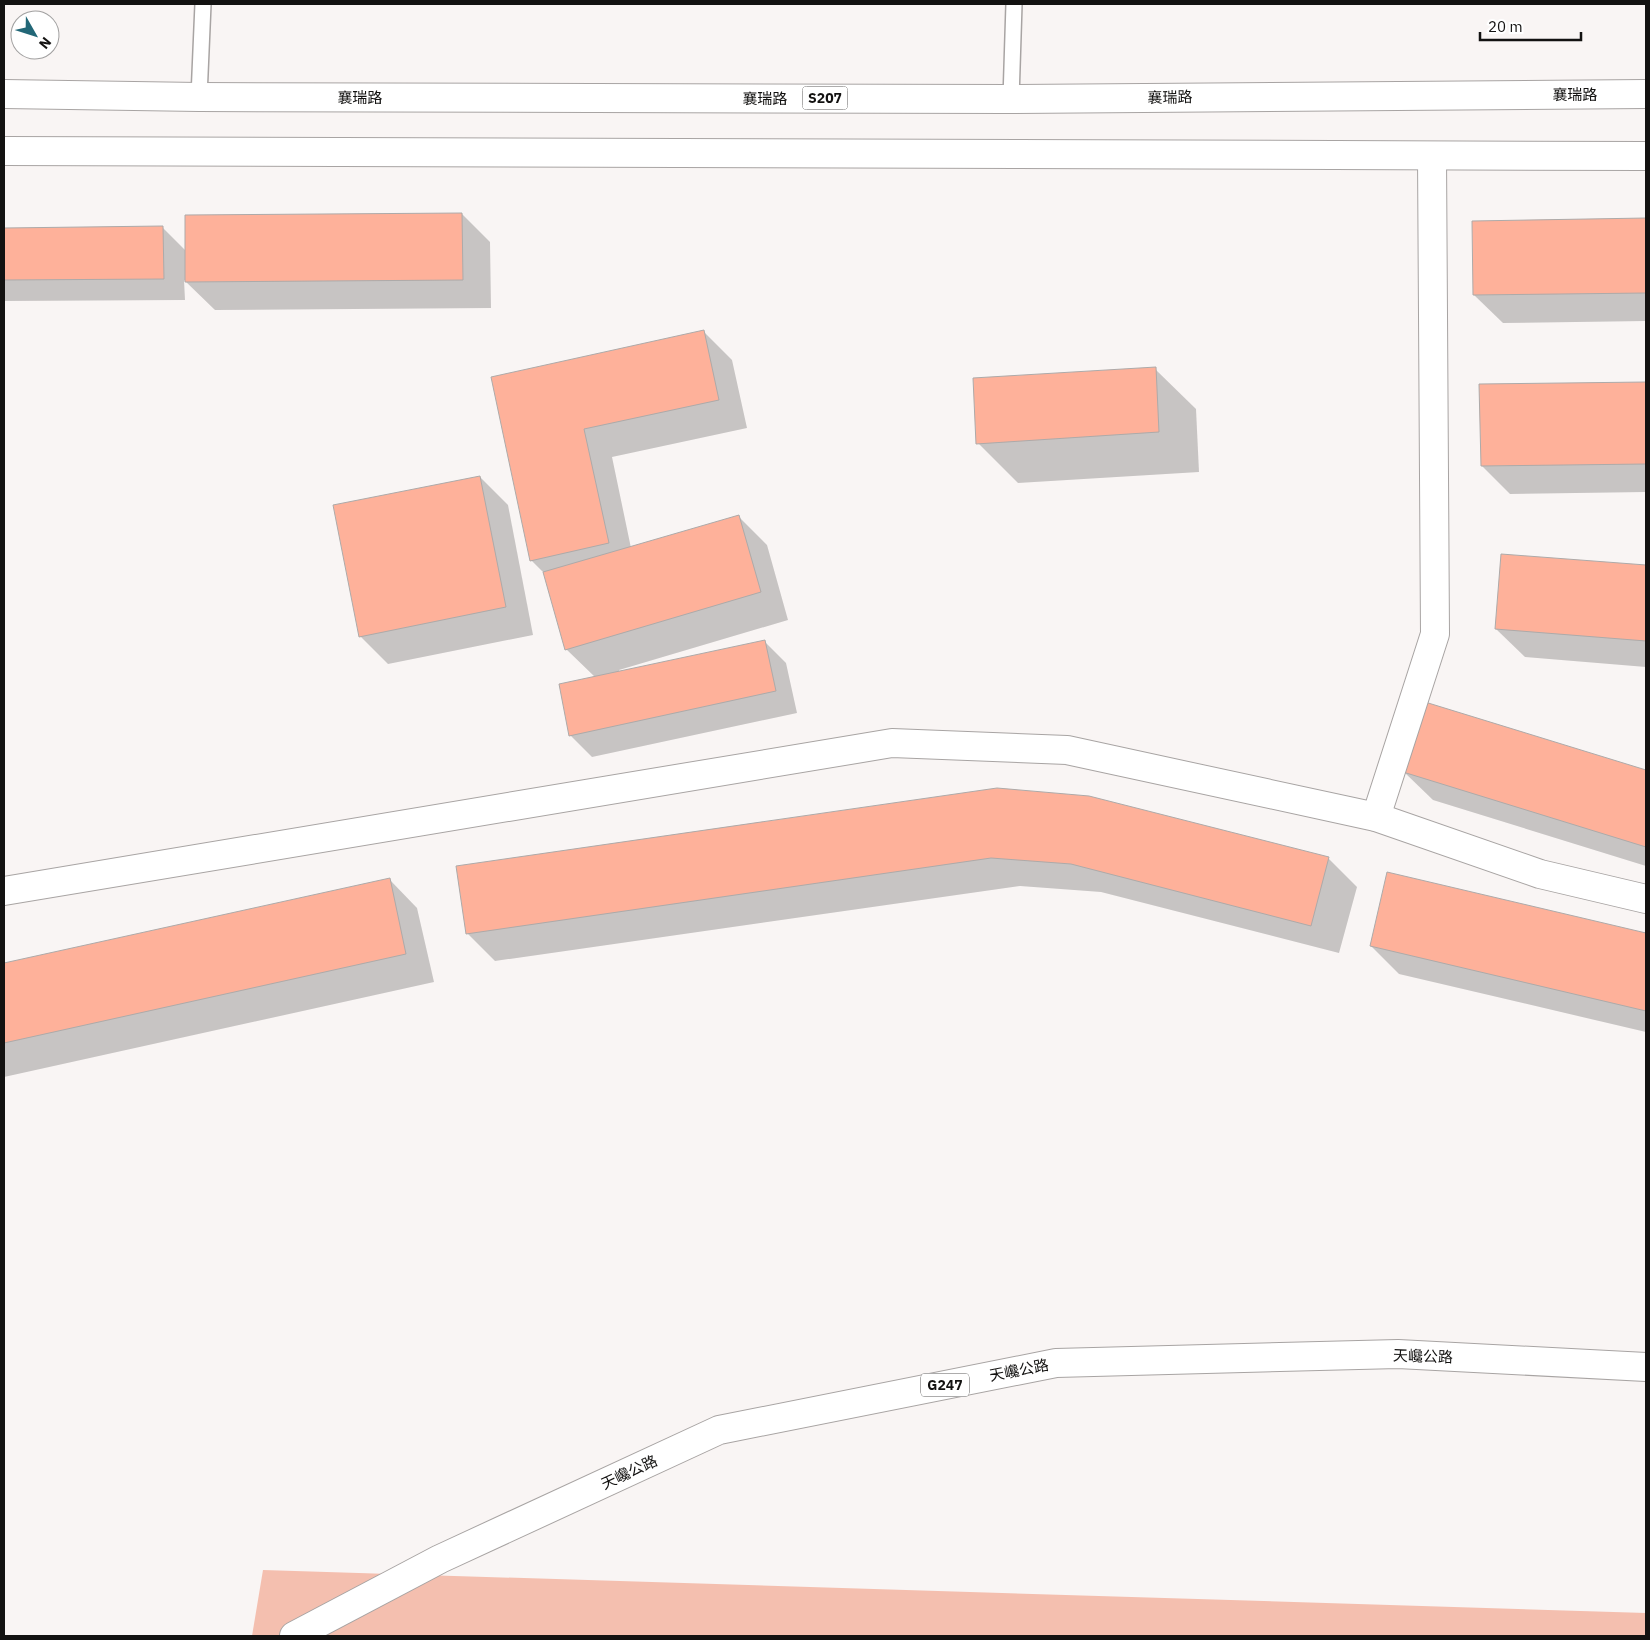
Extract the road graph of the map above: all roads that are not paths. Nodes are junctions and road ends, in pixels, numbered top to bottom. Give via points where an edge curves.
1 (203, 4) edge
2 (1014, 4) edge
3 (4, 94) edge
4 (1646, 94) edge
5 (199, 96) junction
6 (1011, 99) junction
7 (4, 151) edge
8 (1432, 156) junction
9 (1646, 156) edge
10 (1376, 817) junction
11 (4, 892) edge
12 (1646, 899) edge
13 (1646, 1367) edge
14 (294, 1636) edge

1 - 5 lane
2 - 6 lane
3 - 5 main road, 襄瑞路 / S207
4 - 6 main road, 襄瑞路 / S207
5 - 6 main road, 襄瑞路 / S207
7 - 8 main road
8 - 9 main road
8 - 10 main road via 1435,634
10 - 11 main road via 1067,750 892,743
10 - 12 main road via 1540,874
13 - 14 main road, 天巉公路 / G247 via 1398,1354 1056,1363 719,1430 440,1559

